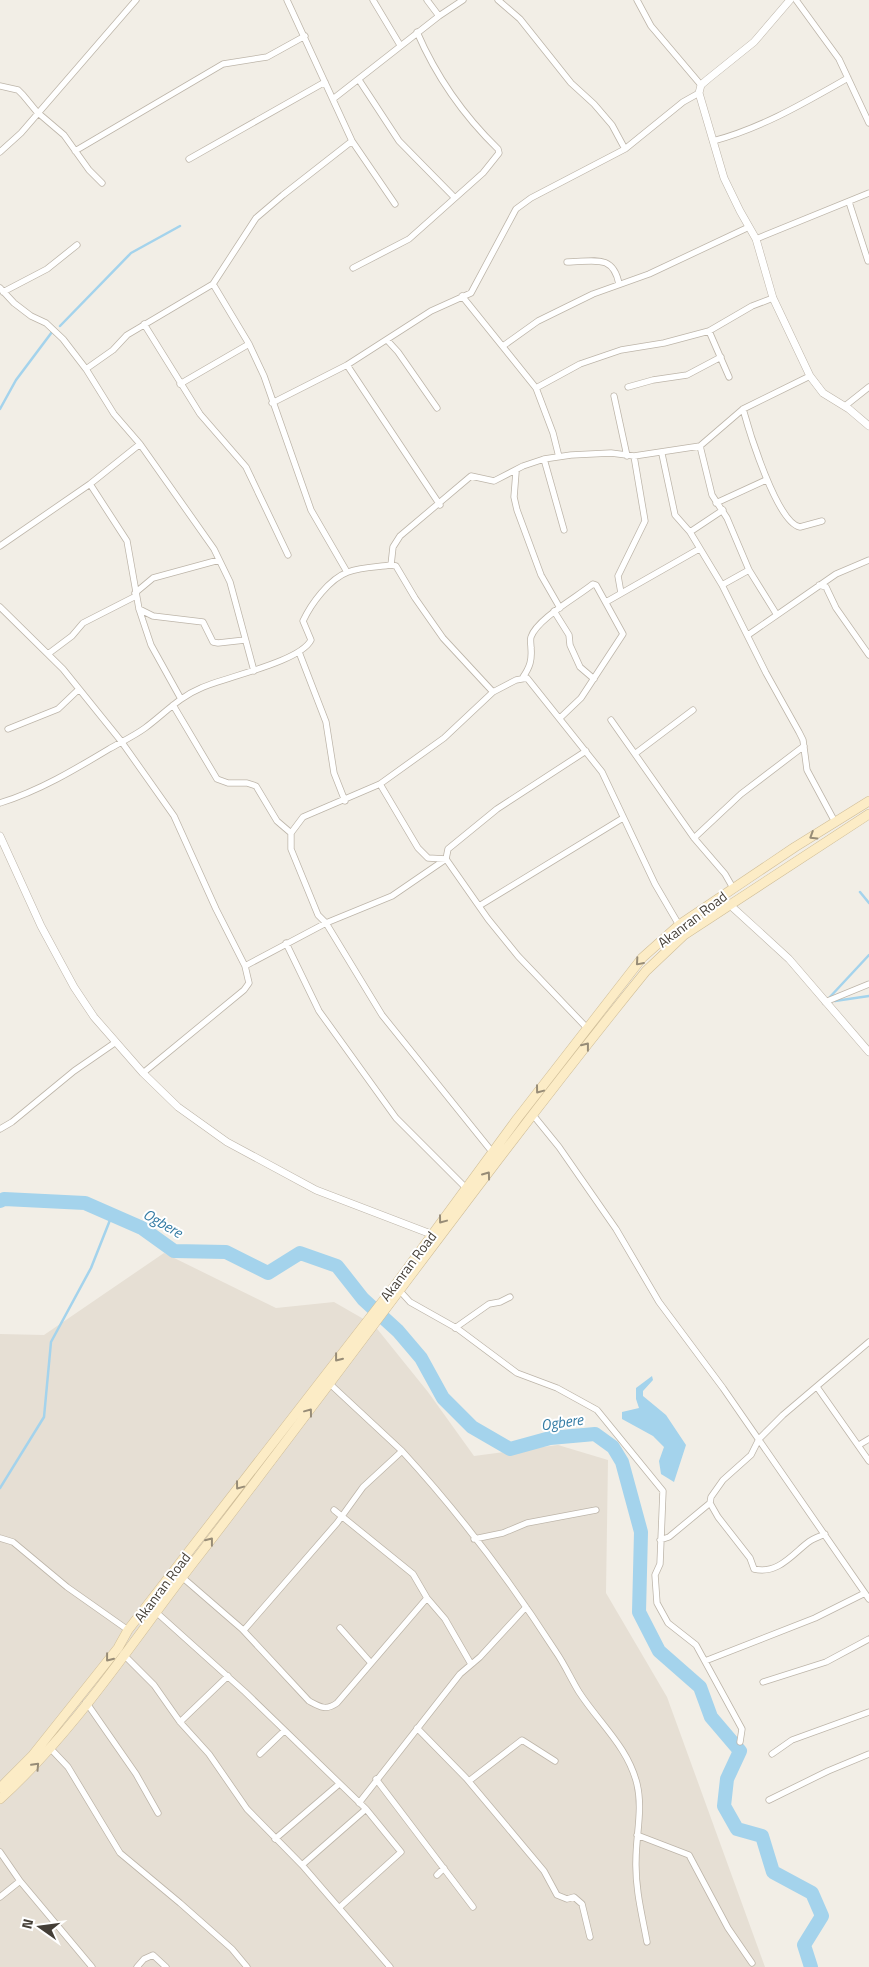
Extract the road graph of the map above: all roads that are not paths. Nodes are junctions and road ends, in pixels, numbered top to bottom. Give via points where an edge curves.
1 (136, 0) edge
2 (287, 0) edge
3 (373, 0) edge
4 (427, 0) edge
5 (463, 0) edge
6 (498, 0) edge
7 (637, 0) edge
8 (790, 0) edge
9 (796, 0) edge
10 (439, 16) junction
11 (417, 32) junction
12 (305, 36) junction
13 (400, 45) junction
14 (848, 78) junction
15 (359, 80) junction
16 (325, 82) junction
17 (0, 86) edge
18 (700, 89) junction
19 (333, 99) junction
20 (37, 112) junction
21 (869, 123) edge
22 (352, 141) junction
23 (712, 142) junction
24 (625, 149) junction
25 (75, 151) junction
26 (0, 152) edge
27 (189, 159) dead end
28 (102, 183) dead end
29 (869, 193) edge
30 (454, 197) junction
31 (849, 202) junction
32 (395, 204) dead end
33 (749, 227) junction
34 (756, 239) junction
35 (77, 245) dead end
36 (868, 261) edge
37 (567, 262) dead end
38 (353, 268) dead end
39 (213, 284) junction
40 (619, 284) junction
41 (2, 290) edge
42 (462, 296) junction
43 (773, 298) junction
44 (144, 324) junction
45 (709, 331) junction
46 (387, 340) junction
47 (249, 344) junction
48 (503, 346) junction
49 (721, 357) junction
50 (347, 365) junction
51 (86, 369) junction
52 (810, 376) junction
53 (729, 377) dead end
54 (180, 384) junction
55 (628, 387) dead end
56 (869, 387) edge
57 (536, 388) junction
58 (614, 396) dead end
59 (272, 403) junction
60 (845, 406) junction
61 (437, 408) dead end
62 (743, 409) junction
63 (869, 426) edge
64 (140, 444) junction
65 (700, 446) junction
66 (662, 454) junction
67 (627, 456) junction
68 (634, 456) junction
69 (559, 457) junction
70 (544, 459) junction
71 (516, 472) junction
72 (766, 480) junction
73 (90, 484) junction
74 (716, 503) junction
75 (440, 505) junction
76 (723, 510) junction
77 (822, 521) dead end
78 (564, 530) dead end
79 (690, 532) junction
80 (0, 546) edge
81 (699, 549) junction
82 (288, 555) dead end
83 (219, 560) junction
84 (869, 560) edge
85 (391, 565) junction
86 (749, 570) junction
87 (347, 572) junction
88 (133, 580) junction
89 (145, 584) junction
90 (722, 585) junction
91 (819, 585) junction
92 (621, 593) junction
93 (136, 595) junction
94 (606, 602) junction
95 (0, 607) edge
96 (138, 609) junction
97 (557, 609) junction
98 (777, 615) junction
99 (748, 635) junction
100 (244, 640) junction
101 (299, 652) junction
102 (48, 654) junction
103 (869, 655) edge
104 (254, 671) junction
105 (524, 678) junction
106 (594, 679) junction
107 (78, 690) junction
108 (494, 692) junction
109 (181, 699) junction
110 (173, 704) junction
111 (693, 710) dead end
112 (560, 718) junction
113 (611, 720) dead end
114 (8, 729) dead end
115 (121, 742) junction
116 (804, 746) junction
117 (586, 751) junction
118 (636, 753) junction
119 (380, 784) junction
120 (345, 801) junction
121 (869, 801) edge
122 (0, 803) edge
123 (869, 814) edge
124 (624, 818) junction
125 (835, 822) junction
126 (291, 833) junction
127 (0, 836) edge
128 (694, 838) junction
129 (446, 859) junction
130 (753, 875) junction
131 (759, 886) junction
132 (733, 888) junction
133 (730, 905) junction
134 (479, 906) junction
135 (326, 923) junction
136 (679, 925) junction
137 (286, 943) junction
138 (245, 966) junction
139 (869, 984) edge
140 (825, 1002) junction
141 (587, 1028) junction
142 (116, 1042) junction
143 (869, 1052) edge
144 (143, 1073) junction
145 (533, 1114) junction
146 (0, 1129) edge
147 (493, 1153) junction
148 (466, 1188) junction
149 (431, 1234) junction
150 (400, 1291) junction
151 (510, 1296) dead end
152 (380, 1309) junction
153 (371, 1322) junction
154 (455, 1328) junction
155 (869, 1342) edge
156 (330, 1384) junction
157 (817, 1387) junction
158 (869, 1439) edge
159 (759, 1440) junction
160 (859, 1445) junction
161 (402, 1451) junction
162 (869, 1460) edge
163 (258, 1461) junction
164 (266, 1468) junction
165 (710, 1504) junction
166 (334, 1510) dead end
167 (596, 1510) dead end
168 (343, 1516) junction
169 (825, 1534) junction
170 (0, 1538) edge
171 (474, 1539) junction
172 (660, 1540) junction
173 (182, 1577) junction
174 (865, 1593) junction
175 (427, 1598) junction
176 (869, 1599) edge
177 (526, 1608) junction
178 (156, 1612) junction
179 (340, 1628) dead end
180 (128, 1630) junction
181 (244, 1630) junction
182 (869, 1639) edge
183 (123, 1654) junction
184 (705, 1661) junction
185 (371, 1663) junction
186 (472, 1664) junction
187 (228, 1676) junction
188 (763, 1682) dead end
189 (86, 1702) junction
190 (869, 1712) edge
191 (180, 1722) junction
192 (417, 1728) junction
193 (284, 1730) junction
194 (740, 1742) dead end
195 (51, 1749) junction
196 (260, 1754) dead end
197 (772, 1754) dead end
198 (869, 1754) edge
199 (555, 1761) dead end
200 (376, 1779) junction
201 (469, 1781) junction
202 (338, 1785) junction
203 (0, 1788) edge
204 (0, 1799) edge
205 (769, 1800) dead end
206 (359, 1803) junction
207 (366, 1809) junction
208 (158, 1813) dead end
209 (638, 1835) junction
210 (276, 1839) junction
211 (0, 1852) edge
212 (302, 1865) junction
213 (444, 1868) junction
214 (437, 1875) dead end
215 (20, 1881) junction
216 (0, 1897) edge
217 (340, 1907) junction
218 (473, 1907) dead end
219 (590, 1937) dead end
220 (647, 1942) dead end
221 (752, 1963) dead end
222 (92, 1967) edge
223 (137, 1967) edge
224 (166, 1967) edge
225 (247, 1967) edge
226 (390, 1967) edge

1 - 20 street
2 - 12 street
3 - 13 street
4 - 10 street
5 - 10 street
6 - 24 street via 520,19 571,83 612,125
7 - 18 street via 651,26
8 - 18 street via 754,42
9 - 14 street via 839,59
10 - 11 street
11 - 13 street
11 - 30 street via 428,57 466,115 498,149 496,158 483,173
12 - 16 street
12 - 25 street via 267,57 223,64
13 - 15 street
14 - 21 street
14 - 23 street via 770,121
15 - 19 street
15 - 30 street via 399,141
16 - 19 street
16 - 27 street
17 - 20 street via 18,90
18 - 23 street
18 - 24 street
19 - 22 street
20 - 25 street via 64,135
20 - 26 street via 21,133
22 - 32 street
22 - 39 street via 256,218
23 - 33 street via 724,178
24 - 42 street via 516,209 475,288
25 - 28 street
29 - 31 street
30 - 38 street via 409,239
31 - 34 street
31 - 36 street
33 - 34 street
33 - 40 street via 676,262
34 - 43 street
35 - 41 street via 47,269
37 - 40 street via 611,264
39 - 44 street
39 - 47 street
40 - 48 street via 538,321
41 - 51 street via 14,303 55,331
42 - 46 street
42 - 48 street
43 - 45 street via 752,306
43 - 52 street
44 - 51 street
44 - 54 street
45 - 49 street
45 - 57 street via 621,350 580,364
46 - 50 street
46 - 61 street
47 - 54 street
47 - 59 street
48 - 57 street
49 - 53 street
49 - 55 street via 692,373
50 - 59 street
50 - 75 street
51 - 64 street via 114,414
52 - 60 street via 823,393
52 - 62 street
54 - 82 street via 200,414 246,467
56 - 60 street
57 - 69 street
58 - 67 street
59 - 87 street via 310,510
60 - 63 street
62 - 65 street
62 - 72 street
64 - 73 street
64 - 83 street
65 - 66 street
65 - 74 street
66 - 68 street
66 - 79 street via 672,507
67 - 68 street
67 - 69 street via 589,454
68 - 92 street via 645,521 618,576
69 - 70 street
70 - 71 street
70 - 78 street
71 - 75 street via 494,481 471,476
71 - 97 street via 514,497 517,510
72 - 74 street
72 - 77 street via 795,526
73 - 80 street
73 - 88 street via 127,541
74 - 76 street
75 - 85 street via 400,536 393,547
76 - 79 street
76 - 86 street
79 - 81 street
81 - 90 street
81 - 92 street
83 - 89 street via 153,578
83 - 100 street via 230,582
84 - 91 street
85 - 87 street
85 - 108 street via 396,566 444,638
86 - 90 street
86 - 98 street
87 - 101 street via 319,597 306,614 303,621 312,640
88 - 89 street
88 - 93 street
89 - 93 street
90 - 99 street
91 - 98 street
91 - 103 street via 826,586 836,608
92 - 94 street
93 - 96 street
93 - 102 street via 82,623 72,636
94 - 97 street via 593,584
94 - 106 street via 623,634
95 - 102 street
96 - 100 street via 153,616 203,622 214,642
96 - 109 street via 151,645
97 - 105 street via 530,637 532,659
97 - 106 street via 580,667
98 - 99 street
99 - 116 street
100 - 104 street
101 - 104 street
101 - 120 street via 326,722 334,774
102 - 107 street
104 - 109 street via 201,688
105 - 108 street
105 - 112 street via 536,686
106 - 112 street via 581,698
107 - 114 street via 58,709
107 - 115 street
108 - 119 street via 444,738
109 - 110 street
110 - 115 street via 144,729
110 - 126 street via 217,779 228,784 256,786 277,821
111 - 118 street
112 - 117 street
113 - 118 street
115 - 122 street via 60,778
115 - 138 street via 174,816
116 - 125 street via 807,770
116 - 128 street via 741,794
117 - 124 street via 602,772
117 - 129 street via 497,809 448,849
118 - 128 street
119 - 120 street
119 - 129 street via 418,848 428,858
120 - 126 street via 303,817
121 - 125 main road, Akanran Road
123 - 131 main road, Akanran Road
124 - 134 street
124 - 136 street via 655,884
125 -> 130 main road, Akanran Road
126 - 135 street via 291,848 305,888 318,915
127 - 142 street via 41,926 74,987
128 - 132 street via 726,874
129 - 134 street
129 - 135 street via 392,896
130 - 131 main road
130 - 132 main road, Akanran Road
131 - 133 main road, Akanran Road
132 - 136 main road, Akanran Road
133 - 140 street via 789,958
145 -> 133 main road, Akanran Road via 646,970 684,935
134 - 141 street via 518,956
135 - 137 street
135 - 147 street via 382,1015
136 -> 141 main road, Akanran Road via 642,958
137 - 138 street
137 - 148 street via 319,1011 390,1111
138 - 144 street via 249,983 244,990
139 - 140 street
140 - 143 street
141 -> 147 main road, Akanran Road
142 - 144 street
142 - 146 street
144 - 149 street via 205,1128 259,1161 316,1190
150 -> 145 main road, Akanran Road
145 - 159 street via 616,1230 660,1302
147 - 148 main road, Akanran Road
148 -> 149 main road, Akanran Road
149 - 152 main road, Akanran Road
150 - 152 main road, Akanran Road
150 - 154 street via 410,1302
151 - 154 street via 489,1304
152 - 153 main road, Akanran Road
153 - 156 main road, Akanran Road
153 -> 163 main road, Akanran Road
154 - 172 street via 517,1373 557,1388 597,1410 663,1491
155 - 157 street
156 - 161 street
164 -> 156 main road, Akanran Road
157 - 159 street
157 - 160 street
158 - 160 street
159 - 165 street via 751,1455 723,1480
159 - 169 street
160 - 162 street
161 - 168 street via 363,1487
161 - 171 street
163 - 164 main road
163 -> 180 main road, Akanran Road
173 -> 164 main road, Akanran Road
165 - 169 street via 754,1568 760,1570 794,1557 810,1541
165 - 172 street via 669,1537
166 - 168 street
167 - 171 street via 527,1523 503,1533
168 - 175 street via 413,1574
168 - 181 street
169 - 174 street
170 - 180 street via 13,1542 67,1588
171 - 177 street
172 - 184 street via 660,1564 655,1575 657,1603 668,1623 696,1645
173 - 178 main road, Akanran Road
173 - 181 street
174 - 176 street
174 - 184 street via 815,1618
175 - 185 street
175 - 186 street via 445,1619
177 - 186 street
177 - 209 street via 631,1767 637,1785
178 - 183 main road, Akanran Road
178 - 187 street
179 - 185 street
180 -> 203 main road, Akanran Road via 114,1653 44,1741
181 - 185 street via 308,1701 323,1708 337,1703
182 - 188 street via 826,1662
183 - 189 main road, Akanran Road
183 - 191 street via 154,1685
184 - 194 street via 742,1729
186 - 192 street via 460,1674
187 - 191 street
187 - 193 street
189 - 195 main road, Akanran Road
189 - 208 street via 136,1774
190 - 197 street via 792,1740
191 - 210 street via 210,1754 247,1809
192 - 200 street
192 - 201 street
193 - 196 street
193 - 202 street
204 -> 195 main road, Akanran Road
195 - 225 street via 68,1767 120,1853 180,1903
198 - 205 street
199 - 201 street via 522,1740
200 - 206 street
200 - 213 street
201 - 219 street via 544,1872 556,1895 567,1899 574,1897 582,1904
202 - 206 street
202 - 210 street
206 - 207 street
207 - 212 street
207 - 217 street via 402,1852
209 - 220 street via 636,1861
209 - 221 street via 689,1855 728,1928
210 - 212 street
211 - 215 street
212 - 217 street
213 - 214 street
213 - 218 street
215 - 216 street
215 - 222 street
217 - 226 street
223 - 224 street via 153,1955

